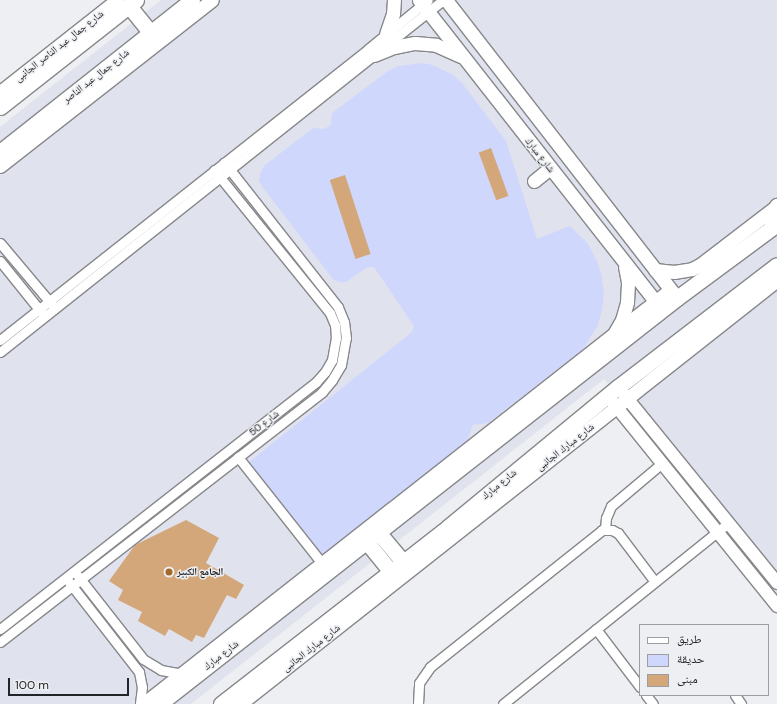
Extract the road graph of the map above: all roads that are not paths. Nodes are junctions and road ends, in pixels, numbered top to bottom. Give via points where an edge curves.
1 (192, 0) edge
2 (212, 0) edge
3 (394, 0) edge
4 (444, 0) edge
5 (127, 2) edge
6 (424, 4) edge
7 (151, 33) junction
8 (386, 34) junction
9 (371, 52) junction
10 (465, 59) junction
11 (0, 92) edge
12 (0, 107) edge
13 (24, 140) junction
14 (0, 152) edge
15 (0, 166) edge
16 (227, 166) junction
17 (550, 168) junction
18 (214, 170) junction
19 (220, 177) junction
20 (534, 181) dead end
21 (589, 184) junction
22 (573, 196) junction
23 (777, 206) edge
24 (774, 226) edge
25 (0, 243) edge
26 (0, 261) edge
27 (624, 263) junction
28 (777, 265) edge
29 (655, 270) junction
30 (777, 280) edge
31 (323, 286) junction
32 (314, 293) junction
33 (673, 294) junction
34 (52, 305) junction
35 (658, 306) junction
36 (42, 313) junction
37 (612, 337) junction
38 (0, 340) edge
39 (0, 352) edge
40 (614, 396) junction
41 (628, 398) junction
42 (242, 440) junction
43 (488, 440) junction
44 (249, 448) junction
45 (672, 454) junction
46 (238, 457) junction
47 (661, 463) junction
48 (728, 523) junction
49 (605, 529) junction
50 (378, 532) junction
51 (717, 532) junction
52 (366, 541) junction
53 (403, 562) junction
54 (325, 567) junction
55 (74, 571) junction
56 (391, 572) junction
57 (66, 578) junction
58 (80, 579) junction
59 (655, 582) junction
60 (777, 583) edge
61 (72, 585) junction
62 (777, 606) edge
63 (0, 629) edge
64 (596, 629) junction
65 (0, 642) edge
66 (295, 653) junction
67 (202, 670) junction
68 (182, 674) junction
69 (638, 681) edge
70 (168, 690) junction
71 (647, 696) edge
72 (140, 704) edge
73 (143, 704) edge
74 (159, 704) edge
75 (221, 704) edge
76 (240, 704) edge
77 (418, 704) edge
78 (503, 704) edge
79 (653, 704) edge

1 - 7 main road, شارع جمال عبد الناصر
2 - 13 main road
3 - 8 main road via 393,14
4 - 6 street
4 - 21 main road, شارع مبارك
5 - 7 main road
5 - 11 main road, شارع جمال عبد الناصر الجانبى
5 - 12 main road
6 - 8 street
6 - 9 street
6 - 10 main road, شارع مبارك
7 - 13 main road, شارع جمال عبد الناصر
8 - 9 street
9 - 10 main road via 404,44 426,43 446,48
9 - 16 street
10 - 17 main road, شارع مبارك
13 - 14 main road, شارع جمال عبد الناصر
13 - 15 main road
16 - 18 street
16 - 19 street
16 - 31 street, شارع 50
17 - 20 main road
17 - 22 main road, شارع مبارك
18 - 19 street, شارع 50
18 - 34 street
19 - 32 street, شارع 50
19 - 34 street
21 - 22 main road
21 - 29 main road, شارع مبارك
22 - 27 main road, شارع مبارك
23 - 24 main road
23 - 29 main road via 700,265 674,272
24 - 33 main road, شارع مبارك
25 - 34 street
26 - 36 street
27 - 35 main road, شارع مبارك
27 - 37 main road via 628,282 627,302 622,320
28 - 40 main road, شارع مبارك
29 - 33 main road, شارع مبارك
30 - 41 main road, شارع مبارك الجانبى
31 - 32 street
31 - 44 street, شارع 50 via 338,307 344,322 346,347 341,364 322,392
32 - 42 street, شارع 50 via 330,312 335,325 336,345 332,360 316,382
33 - 35 main road, شارع مبارك
34 - 36 street
35 - 37 main road
35 - 43 main road, شارع مبارك
36 - 38 street
36 - 39 street
37 - 43 main road
40 - 41 main road, شارع مبارك الجانبى
40 - 47 street
40 - 53 main road, شارع مبارك
40 - 66 main road, شارع مبارك الجانبى
41 - 45 street
42 - 44 street
42 - 55 street, شارع 50
43 - 50 main road, شارع مبارك
43 - 54 main road
44 - 46 street, شارع 50
45 - 47 street
45 - 48 street
46 - 54 street
46 - 58 street, شارع 50
47 - 49 street via 612,506 606,518
47 - 51 street
48 - 51 street
48 - 60 street
49 - 59 street via 618,533
49 - 77 street via 430,667 419,683
50 - 52 main road, شارع مبارك
50 - 53 main road
51 - 59 street
51 - 62 street
52 - 54 main road, شارع مبارك
52 - 56 main road
53 - 56 main road, شارع مبارك
54 - 67 main road, شارع مبارك
54 - 68 main road
55 - 57 street, شارع 50
55 - 58 street
56 - 66 main road, شارع مبارك
57 - 61 street
57 - 63 street, شارع 50
58 - 61 street, شارع 50
58 - 68 street via 144,659 161,670
59 - 64 street
61 - 65 street, شارع 50
61 - 72 street via 139,672 142,686
64 - 69 street
64 - 78 street
66 - 75 main road, شارع مبارك
66 - 76 main road, شارع مبارك الجانبى
67 - 68 street
67 - 70 main road, شارع مبارك
68 - 70 main road
70 - 73 main road
70 - 74 main road, شارع مبارك
71 - 79 street

